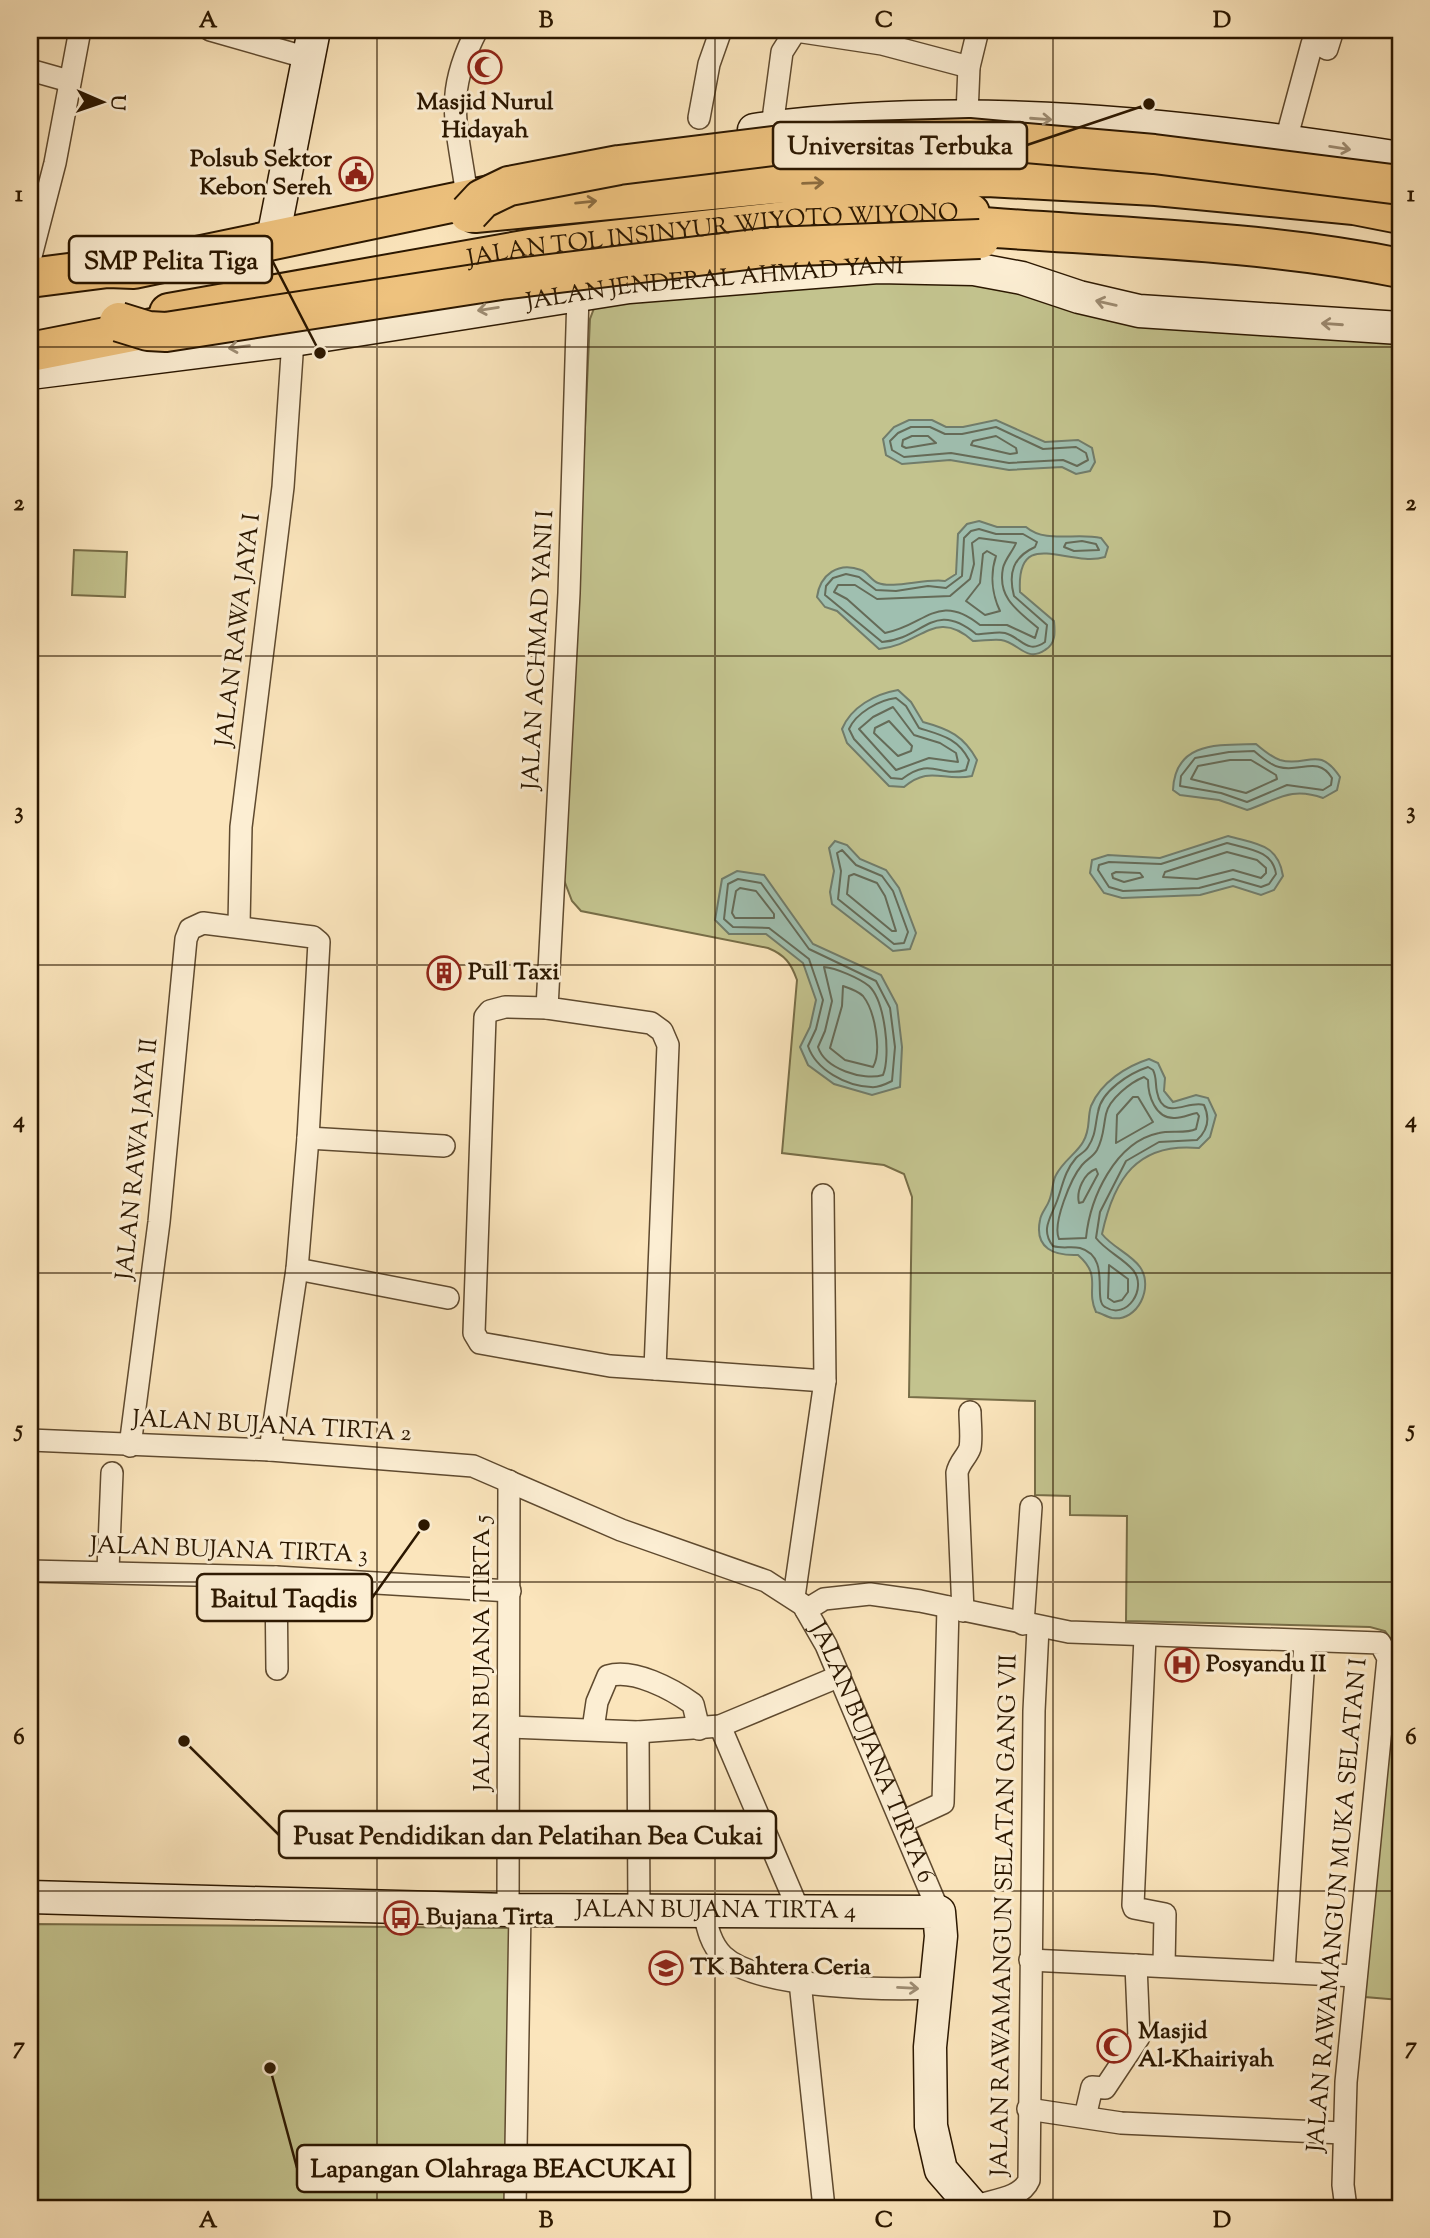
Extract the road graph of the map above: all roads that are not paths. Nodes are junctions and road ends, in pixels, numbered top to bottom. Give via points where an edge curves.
1 (80, 30) edge
2 (210, 30) edge
3 (477, 30) edge
4 (721, 30) edge
5 (796, 30) edge
6 (978, 30) edge
7 (1333, 30) edge
8 (311, 44) edge
9 (969, 67) junction
10 (30, 70) edge
11 (69, 81) junction
12 (967, 114) junction
13 (699, 118) dead end
14 (772, 127) junction
15 (1286, 140) junction
16 (1400, 158) edge
17 (1400, 185) edge
18 (1400, 200) edge
19 (468, 201) junction
20 (1400, 214) edge
21 (275, 228) junction
22 (1400, 250) edge
23 (30, 260) edge
24 (108, 268) junction
25 (1400, 268) edge
26 (30, 278) edge
27 (1400, 287) edge
28 (30, 293) edge
29 (578, 295) junction
30 (119, 322) junction
31 (1400, 328) edge
32 (30, 339) edge
33 (293, 340) junction
34 (30, 352) edge
35 (30, 373) edge
36 (239, 925) junction
37 (547, 1008) junction
38 (308, 1138) junction
39 (444, 1146) dead end
40 (823, 1195) dead end
41 (297, 1269) junction
42 (448, 1298) dead end
43 (655, 1369) junction
44 (825, 1381) junction
45 (970, 1412) dead end
46 (30, 1440) edge
47 (130, 1446) junction
48 (270, 1450) junction
49 (112, 1473) dead end
50 (509, 1481) junction
51 (1031, 1507) dead end
52 (108, 1570) junction
53 (30, 1571) edge
54 (276, 1577) junction
55 (510, 1591) junction
56 (800, 1603) junction
57 (956, 1609) junction
58 (1030, 1626) junction
59 (1145, 1637) junction
60 (1305, 1642) junction
61 (277, 1669) dead end
62 (840, 1676) junction
63 (510, 1727) junction
64 (710, 1728) junction
65 (593, 1729) junction
66 (638, 1731) junction
67 (902, 1822) junction
68 (30, 1897) edge
69 (514, 1910) junction
70 (639, 1911) junction
71 (799, 1911) junction
72 (704, 1912) junction
73 (939, 1912) junction
74 (1030, 1960) junction
75 (1136, 1965) junction
76 (1164, 1966) junction
77 (1284, 1971) junction
78 (1356, 1976) junction
79 (800, 1982) junction
80 (937, 1988) junction
81 (1028, 2109) junction
82 (1085, 2117) junction
83 (1343, 2133) junction
84 (962, 2194) edge
85 (515, 2208) edge
86 (824, 2208) edge
87 (1346, 2208) edge

1 - 11 street
2 - 8 street
3 - 19 street via 456,77 455,115
4 - 13 street
5 - 9 street via 883,44
5 - 14 street via 782,52
6 - 9 street
7 - 15 street via 1327,49 1312,44
8 - 21 main road
9 - 12 street
10 - 11 street
11 - 23 street via 55,163
12 - 14 main road
12 -> 15 main road
14 - 19 main road via 640,145
15 -> 16 main road
17 - 19 highway, bridge via 1154,154 969,138 797,143 619,166 509,186
18 - 24 highway via 1320,186 1017,156 838,149 574,177 134,269
19 -> 20 highway, JALAN TOL INSINYUR WIYOTO WIYONO via 987,177 1156,186 1354,205
19 - 21 main road
19 - 28 highway, JALAN TOL INSINYUR WIYOTO WIYONO via 239,259
21 - 24 main road via 131,254
22 - 30 highway, JALAN TOL INSINYUR WIYOTO WIYONO via 1230,227 961,212 794,220 530,248
24 - 26 highway
25 - 34 highway, JALAN JENDERAL AHMAD YANI via 1210,244 968,226 769,236 520,266
27 - 30 highway, bridge via 980,239 771,247 501,280 166,332
31 -> 29 main road, JALAN JENDERAL AHMAD YANI via 1139,311 974,269 878,267
29 -> 33 main road, JALAN JENDERAL AHMAD YANI
29 - 37 street, JALAN ACHMAD YANI I via 569,593
30 - 32 highway, JALAN TOL INSINYUR WIYOTO WIYONO
33 -> 35 main road, JALAN JENDERAL AHMAD YANI
33 - 36 street, JALAN RAWA JAYA I via 283,487 242,816
36 - 38 street, JALAN RAWA JAYA II via 313,937 319,942
36 - 47 street, JALAN RAWA JAYA II via 203,923 190,929 186,939 159,1222
37 - 43 street via 651,1023 662,1031 668,1045
37 - 43 street via 505,1007 485,1017 474,1333 480,1343 610,1366
38 - 39 street
38 - 41 street
40 - 44 street
41 - 42 street
41 - 48 street
43 - 44 street
44 - 56 street
45 - 57 street via 969,1452 961,1458 957,1473
46 - 47 street, JALAN BUJANA TIRTA 2
47 - 48 street, JALAN BUJANA TIRTA 2
48 - 50 street, JALAN BUJANA TIRTA 2 via 473,1466
49 - 52 street
50 - 55 street, JALAN BUJANA TIRTA 5
50 - 56 street, JALAN BUJANA TIRTA 6 via 621,1530 766,1581
51 - 58 street, JALAN RAWAMANGUN SELATAN GANG VII
52 - 53 street, JALAN BUJANA TIRTA 3
52 - 54 street, JALAN BUJANA TIRTA 3
54 - 55 street, JALAN BUJANA TIRTA 3
54 - 61 street
55 - 63 street, JALAN BUJANA TIRTA 5
56 - 57 street, JALAN RAWAMANGUN MUKA SELATAN I via 850,1594
56 - 62 street, JALAN BUJANA TIRTA 6
57 - 58 street, JALAN RAWAMANGUN MUKA SELATAN I
57 - 67 street via 943,1803
58 - 59 street, JALAN RAWAMANGUN MUKA SELATAN I
58 - 74 street, JALAN RAWAMANGUN SELATAN GANG VII
59 - 60 street, JALAN RAWAMANGUN MUKA SELATAN I
59 - 76 street via 1133,1905 1165,1914
60 - 77 street
60 - 78 street, JALAN RAWAMANGUN MUKA SELATAN I via 1380,1643 1388,1658
62 - 64 street
62 - 67 street, JALAN BUJANA TIRTA 6
63 - 65 street
63 - 69 street, JALAN BUJANA TIRTA 5
64 - 65 street via 684,1698 617,1673 605,1683
64 - 66 street
64 - 71 street
65 - 66 street
66 - 70 street
67 - 73 street, JALAN BUJANA TIRTA 6
68 - 69 main road, JALAN BUJANA TIRTA 4
69 - 70 main road, JALAN BUJANA TIRTA 4
69 - 85 street, JALAN BUJANA TIRTA 5
70 - 72 main road, JALAN BUJANA TIRTA 4
71 - 72 main road, JALAN BUJANA TIRTA 4
71 - 73 main road, JALAN BUJANA TIRTA 4
72 - 79 street via 708,1932 722,1956 748,1972
73 - 80 main road, JALAN BUJANA TIRTA 6
74 - 75 street
74 - 81 street, JALAN RAWAMANGUN SELATAN GANG VII
75 - 76 street
75 - 82 street via 1139,2037 1105,2088 1092,2087
76 - 77 street
77 - 78 street
78 - 83 street, JALAN RAWAMANGUN MUKA SELATAN I
79 -> 80 street
79 - 86 street
80 - 84 main road, JALAN BUJANA TIRTA 6 via 930,2047 931,2126
81 - 82 street
81 - 84 street, JALAN RAWAMANGUN SELATAN GANG VII via 1029,2180 1025,2189
82 - 83 street via 1121,2123
83 - 87 street, JALAN RAWAMANGUN MUKA SELATAN I

